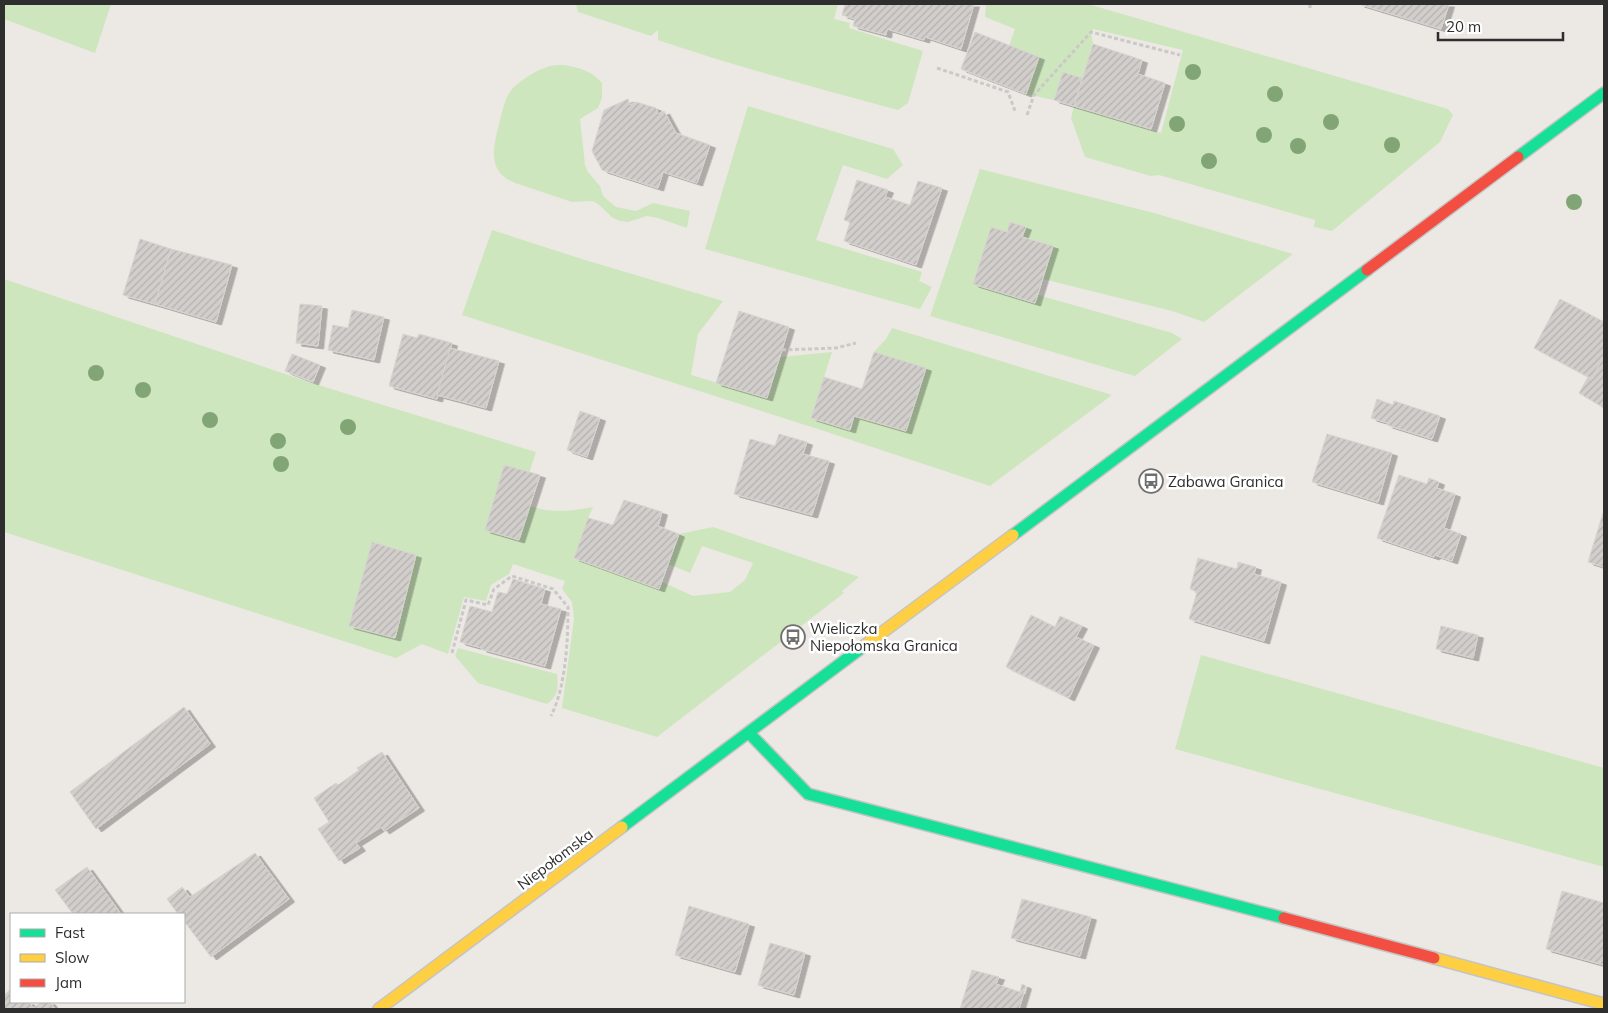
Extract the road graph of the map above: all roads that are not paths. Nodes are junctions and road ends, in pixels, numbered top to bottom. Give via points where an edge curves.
1 (1604, 93) edge
2 (749, 733) junction
3 (1604, 1004) edge
4 (379, 1009) edge

1 - 2 main road, Niepołomska
2 - 3 main road via 808,794
2 - 4 main road, Niepołomska

